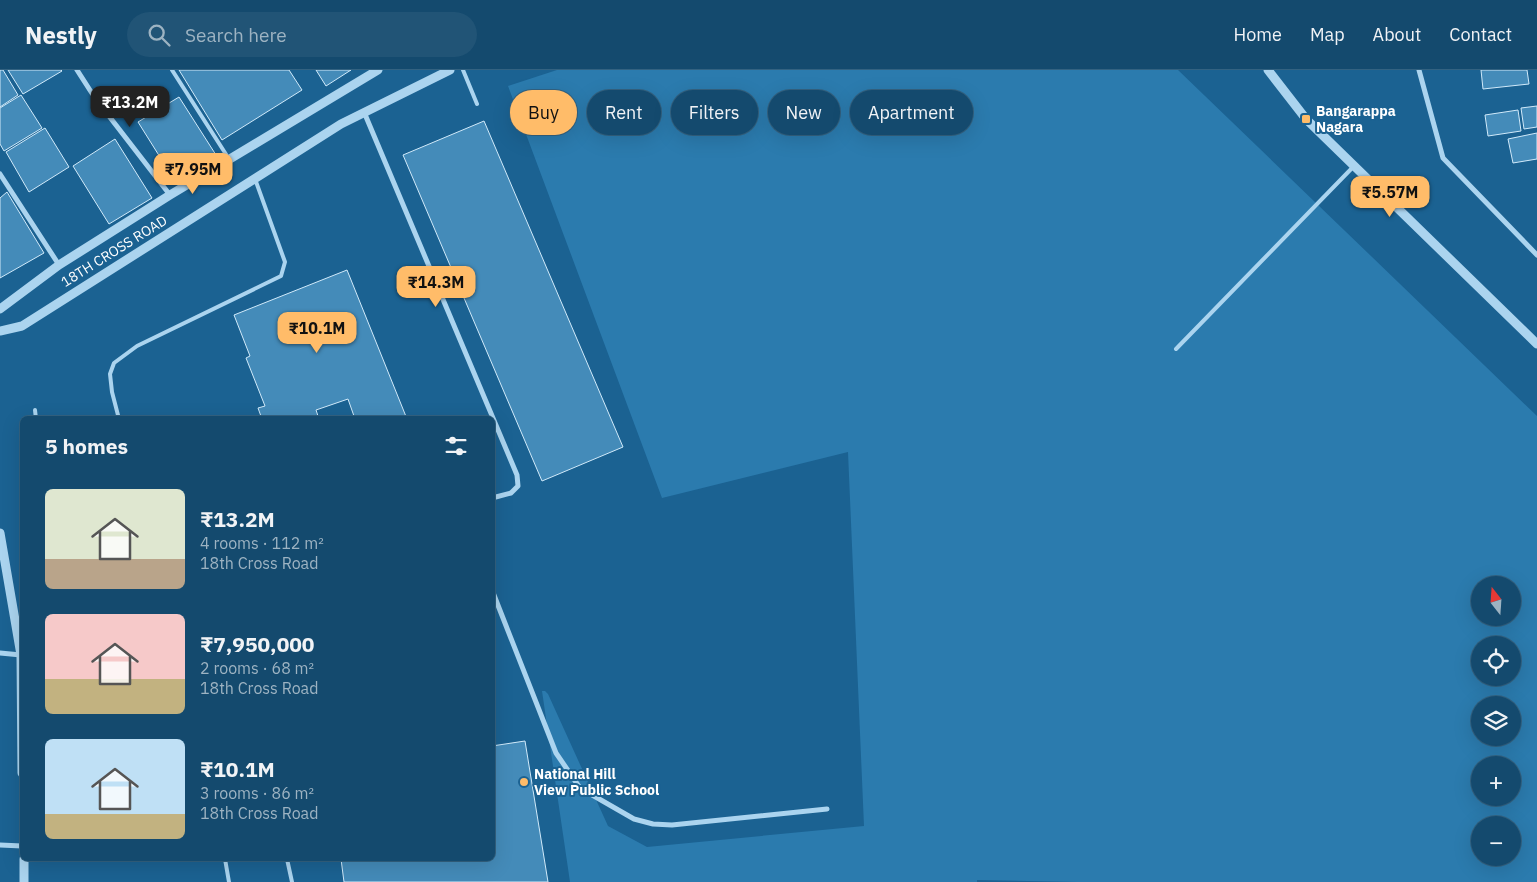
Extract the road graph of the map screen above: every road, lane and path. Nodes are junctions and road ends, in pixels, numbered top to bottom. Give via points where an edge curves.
1 (77, 70) edge
2 (172, 70) edge
3 (378, 70) edge
4 (450, 70) edge
5 (463, 70) edge
6 (1268, 70) edge
7 (1419, 70) edge
8 (477, 104) dead end
9 (364, 112) junction
10 (230, 159) junction
11 (1354, 166) junction
12 (0, 174) edge
13 (255, 179) junction
14 (170, 195) junction
15 (1537, 255) edge
16 (58, 265) junction
17 (0, 309) edge
18 (0, 331) edge
19 (1537, 344) edge
20 (1176, 350) dead end
21 (35, 410) dead end
22 (36, 416) edge
23 (119, 416) edge
24 (492, 416) edge
25 (495, 422) edge
26 (495, 497) edge
27 (0, 533) edge
28 (495, 598) edge
29 (20, 649) edge
30 (0, 653) edge
31 (20, 655) edge
32 (827, 809) dead end
33 (0, 845) edge
34 (20, 846) edge
35 (24, 861) edge
36 (225, 861) edge
37 (287, 861) edge
38 (24, 882) edge
39 (229, 882) edge
40 (292, 882) edge

1 - 14 street
2 - 10 lane
3 - 10 street, 18TH CROSS ROAD
4 - 9 street, 18TH CROSS ROAD
5 - 8 lane
6 - 11 street via 1306,119
7 - 15 street via 1443,158
9 - 13 street, 18TH CROSS ROAD
9 - 24 street
10 - 14 street, 18TH CROSS ROAD
11 - 19 street
11 - 20 lane
12 - 16 street
13 - 18 street, 18TH CROSS ROAD via 22,326
13 - 23 lane via 285,262 280,276 138,346 114,363 110,374
14 - 16 street, 18TH CROSS ROAD
16 - 17 street, 18TH CROSS ROAD
21 - 22 lane
25 - 26 street via 517,474 518,486 512,493
27 - 29 street
28 - 32 street via 556,753 580,788 634,818 653,824 672,825
30 - 31 street
33 - 34 street
35 - 38 street
36 - 39 lane
37 - 40 lane

